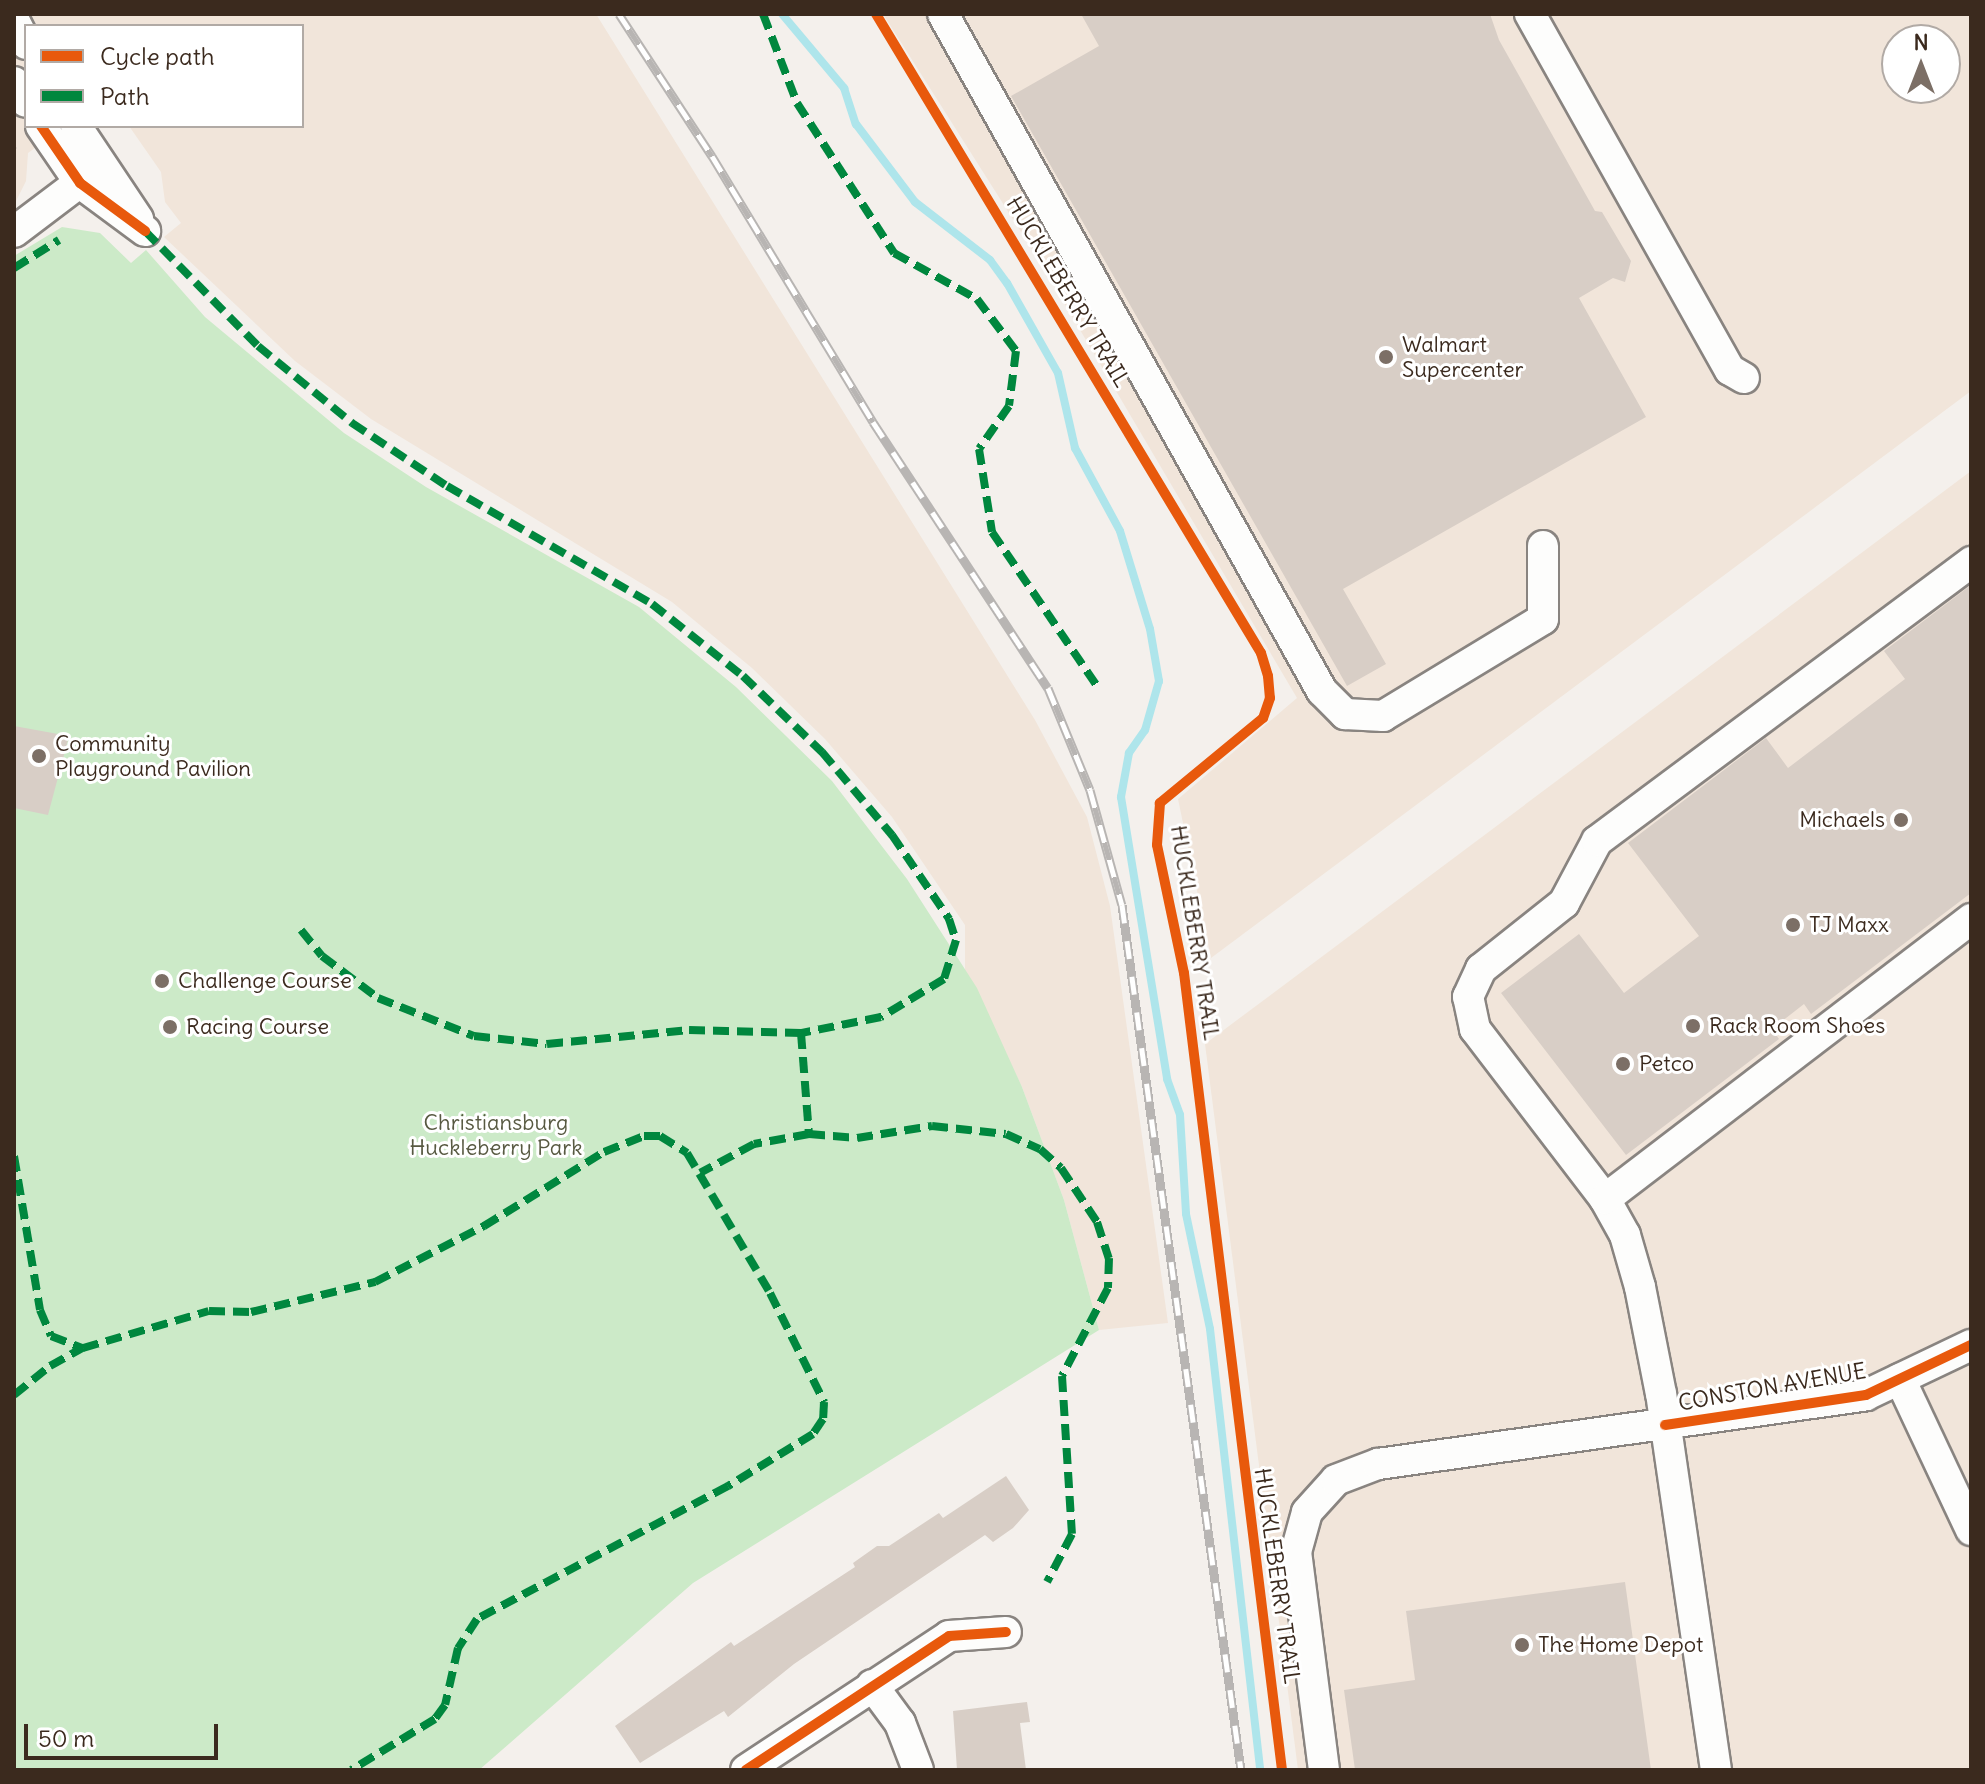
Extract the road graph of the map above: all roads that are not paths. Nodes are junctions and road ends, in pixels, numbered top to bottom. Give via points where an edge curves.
1 (943, 14) edge
2 (1530, 14) edge
3 (14, 20) edge
4 (24, 40) edge
5 (42, 128) edge
6 (78, 128) edge
7 (104, 163) junction
8 (80, 183) junction
9 (14, 232) edge
10 (1744, 378) dead end
11 (1543, 546) dead end
12 (1971, 562) edge
13 (1971, 919) edge
14 (1605, 1199) junction
15 (1971, 1345) edge
16 (1900, 1379) junction
17 (1665, 1425) junction
18 (1971, 1530) edge
19 (1006, 1632) dead end
20 (872, 1685) junction
21 (746, 1770) edge
22 (918, 1770) edge
23 (1324, 1770) edge
24 (1716, 1770) edge

1 - 11 street via 1322,691 1345,714 1383,716 1543,619
2 - 10 street via 1730,370
3 - 4 street
5 - 8 street
6 - 7 street
7 - 8 street
7 - 8 street via 145,231
8 - 9 street
12 - 14 street via 1597,841 1564,903 1481,969 1468,997 1475,1029
13 - 14 street
14 - 17 street via 1625,1235 1640,1287
15 - 16 street, CONSTON AVENUE
16 - 17 street, CONSTON AVENUE via 1866,1395
16 - 18 street
17 - 23 street, CONSTON AVENUE via 1378,1464 1336,1480 1307,1512 1296,1552
17 - 24 street
19 - 20 street via 949,1636
20 - 21 street
20 - 22 street via 900,1723

